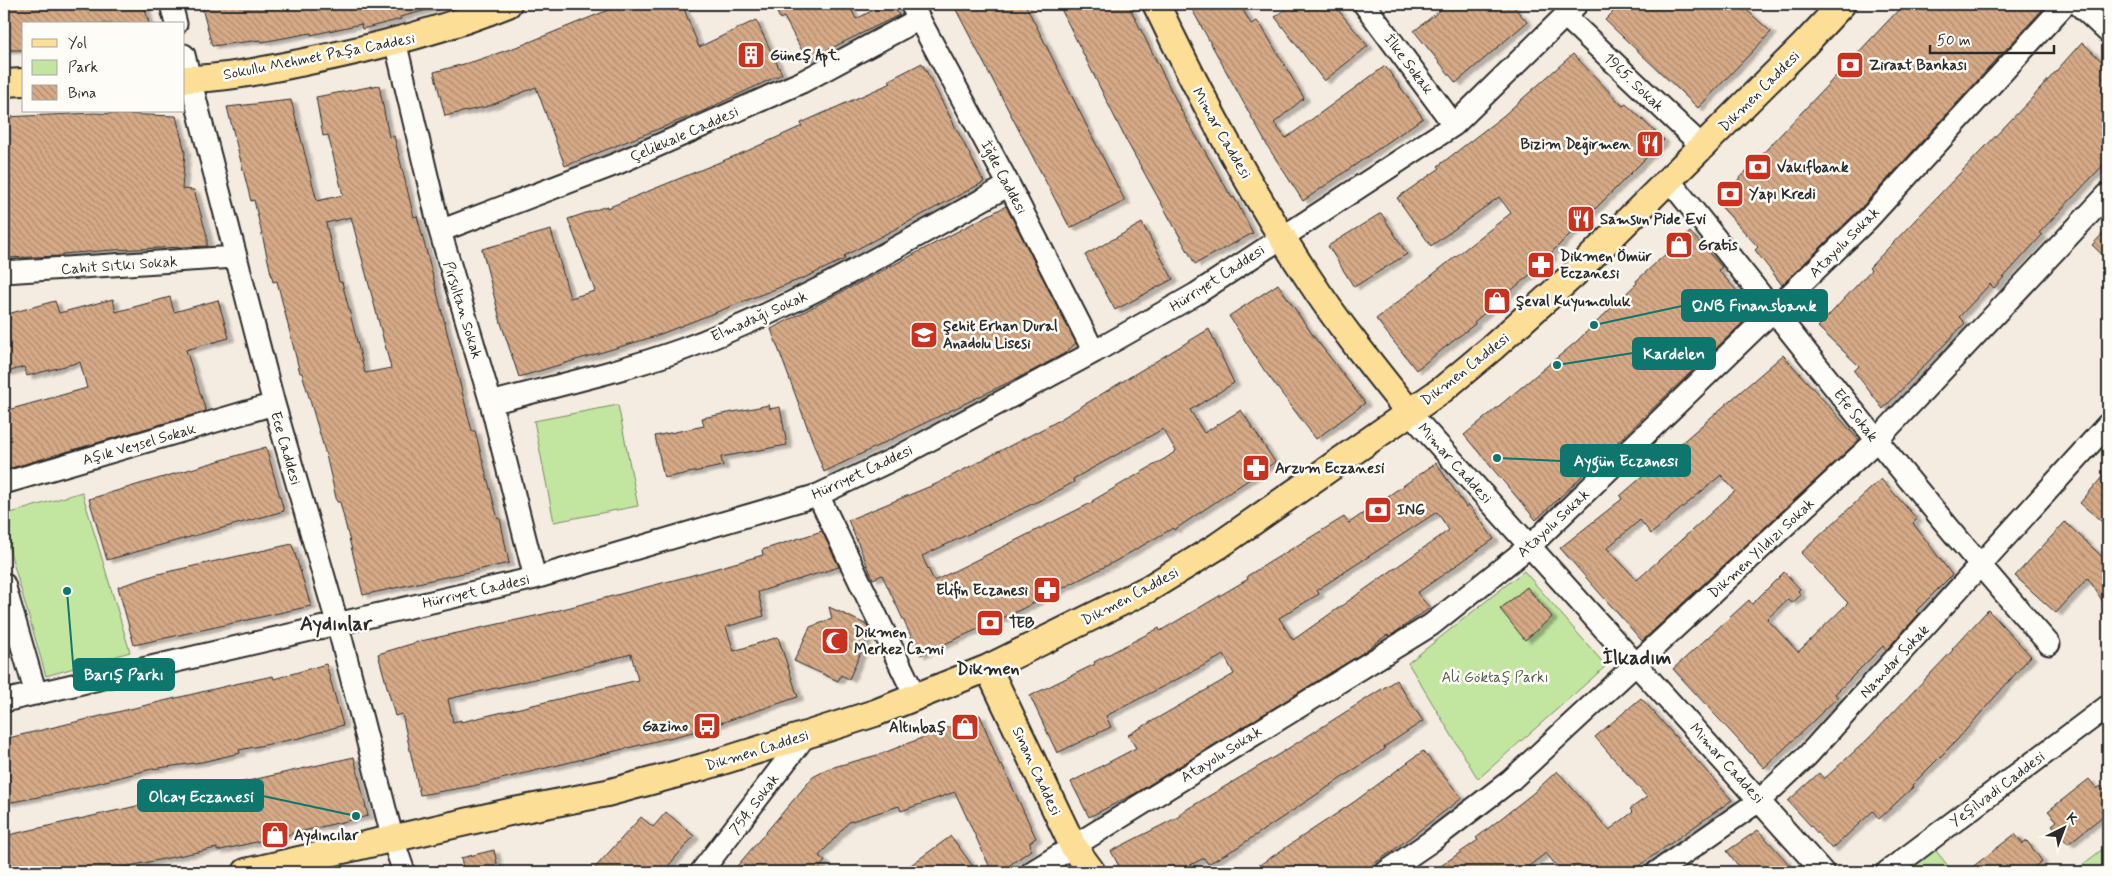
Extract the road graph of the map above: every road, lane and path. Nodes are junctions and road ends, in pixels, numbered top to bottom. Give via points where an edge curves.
1 (171, 4) edge
2 (508, 4) edge
3 (1156, 4) edge
4 (1364, 4) edge
5 (1842, 4) edge
6 (2065, 4) edge
7 (2078, 4) edge
8 (1571, 10) edge
9 (915, 11) edge
10 (176, 22) edge
11 (2108, 32) edge
12 (395, 42) junction
13 (185, 63) edge
14 (187, 79) edge
15 (4, 82) edge
16 (22, 82) edge
17 (1454, 125) junction
18 (1702, 147) junction
19 (1669, 180) junction
20 (1008, 185) junction
21 (2108, 194) edge
22 (440, 231) junction
23 (1282, 237) junction
24 (234, 257) junction
25 (4, 272) edge
26 (1775, 311) junction
27 (1094, 352) junction
28 (491, 403) junction
29 (274, 404) junction
30 (1409, 412) junction
31 (2108, 424) edge
32 (1876, 441) junction
33 (4, 484) edge
34 (818, 495) junction
35 (1530, 546) junction
36 (1980, 567) junction
37 (535, 578) junction
38 (4, 584) edge
39 (337, 622) junction
40 (2049, 644) dead end
41 (1637, 663) junction
42 (988, 668) junction
43 (36, 694) junction
44 (916, 698) junction
45 (4, 702) edge
46 (2108, 706) edge
47 (806, 735) junction
48 (1760, 800) junction
49 (393, 840) junction
50 (1073, 846) junction
51 (246, 872) edge
52 (404, 872) edge
53 (701, 872) edge
54 (1032, 872) edge
55 (1092, 872) edge
56 (1386, 872) edge
57 (1657, 872) edge
58 (1823, 872) edge
59 (1887, 872) edge

1 - 10 street
2 - 12 main road, Sokullu Mehmet Paşa Caddesi via 447,28
3 - 23 main road, Mimar Caddesi via 1219,130
4 - 17 street, İlke Sokak
5 - 18 main road, Dikmen Caddesi
6 - 26 street, Atayolu Sokak via 1868,218
7 - 11 street
8 - 17 street, Hürriyet Caddesi
8 - 18 street, 1965. Sokak
9 - 20 street, İğde Caddesi
9 - 22 street, Çelikkale Caddesi via 802,82 616,164
12 - 14 main road, Sokullu Mehmet Paşa Caddesi via 281,66
12 - 22 street, Pirsultan Sokak
13 - 14 street, Ece Caddesi
14 - 24 street, Ece Caddesi
15 - 16 main road
17 - 23 street, Hürriyet Caddesi
18 - 19 main road, Dikmen Caddesi
19 - 26 street, Efe Sokak
19 - 30 main road, Dikmen Caddesi via 1538,309
20 - 27 street, İğde Caddesi
20 - 28 street, Elmadağı Sokak via 841,278 706,340 654,358
21 - 32 street, Dikmen Yıldızı Sokak
22 - 28 street, Pirsultan Sokak
23 - 27 street, Hürriyet Caddesi via 1196,294
23 - 30 main road, Mimar Caddesi via 1339,321
24 - 25 street, Cahit Sıtkı Sokak
24 - 29 street, Ece Caddesi
26 - 32 street, Efe Sokak
26 - 35 street, Atayolu Sokak
27 - 34 street, Hürriyet Caddesi via 896,458
28 - 37 street, Pirsultan Sokak
29 - 33 street, Aşık Veysel Sokak
29 - 39 street, Ece Caddesi
30 - 35 street, Mimar Caddesi
30 - 42 main road, Dikmen Caddesi via 1218,546 1156,584
31 - 36 street, Namdar Sokak
32 - 36 street, Efe Sokak
32 - 41 street, Dikmen Yıldızı Sokak
34 - 37 street, Hürriyet Caddesi
34 - 44 street
35 - 41 street, Mimar Caddesi
35 - 50 street, Atayolu Sokak via 1431,625
36 - 40 street, Efe Sokak
36 - 48 street, Namdar Sokak via 1807,756
37 - 39 street, Hürriyet Caddesi
38 - 43 street
39 - 43 street, Hürriyet Caddesi
39 - 49 street, Ece Caddesi
41 - 48 street, Mimar Caddesi
41 - 56 street, Dikmen Yıldızı Sokak via 1511,780
42 - 44 main road, Dikmen Caddesi
42 - 50 main road, Sinan Caddesi
43 - 45 street, Hürriyet Caddesi
44 - 47 main road, Dikmen Caddesi
46 - 59 street, Yeşilvadi Caddesi
47 - 49 main road, Dikmen Caddesi via 607,793
47 - 53 street, 754. Sokak
48 - 57 street, Namdar Sokak
48 - 58 street, Mimar Caddesi
49 - 51 main road, Dikmen Caddesi
49 - 52 street, Ece Caddesi
50 - 54 street, Atayolu Sokak
50 - 55 main road, Sinan Caddesi

